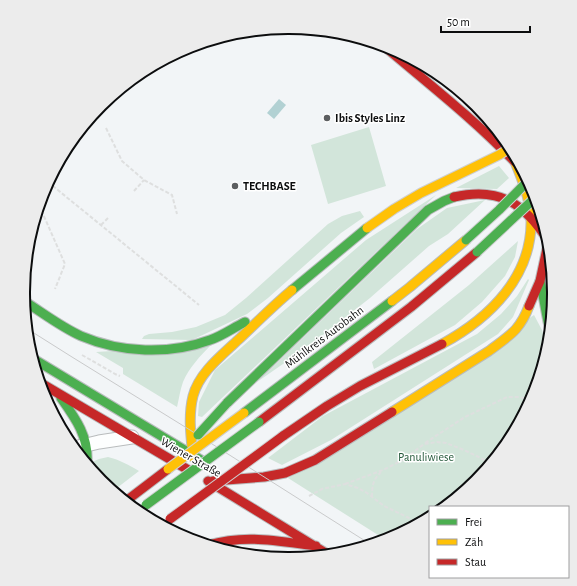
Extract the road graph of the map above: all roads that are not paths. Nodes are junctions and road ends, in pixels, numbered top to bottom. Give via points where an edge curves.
1 (400, 60) edge
2 (504, 150) edge
3 (504, 151) edge
4 (523, 186) edge
5 (524, 188) edge
6 (530, 202) edge
7 (531, 216) junction
8 (538, 224) edge
9 (545, 257) edge
10 (540, 282) junction
11 (31, 305) edge
12 (270, 308) junction
13 (546, 313) edge
14 (40, 363) edge
15 (48, 388) edge
16 (58, 394) junction
17 (132, 437) junction
18 (81, 446) edge
19 (88, 455) edge
20 (192, 455) junction
21 (168, 469) junction
22 (205, 480) junction
23 (240, 480) junction
24 (131, 498) edge
25 (143, 507) edge
26 (167, 521) edge
27 (217, 541) edge
28 (316, 546) junction
29 (321, 549) edge

1 - 2 main road
3 - 12 main road, bridge via 394,209
4 - 21 main road, Mühlkreis Autobahn, bridge via 466,240 410,287
5 - 7 main road
6 - 25 main road, bridge via 477,252 411,307
7 - 8 main road
7 - 21 main road, bridge via 517,205 486,194 467,194 448,199 428,210 227,403
7 - 26 main road, bridge via 530,240 520,272 509,290 478,320 457,336 336,400
9 - 10 main road
10 - 13 main road
10 - 23 main road via 517,328 489,351 315,460 285,473
11 - 12 main road via 82,336 142,350 183,347 202,342 221,335
12 - 20 main road via 207,370 198,384 191,410
14 - 20 main road
15 - 16 main road, Wiener Straße
16 - 17 main road, Wiener Straße
16 - 18 main road via 78,424
17 - 18 street
17 - 22 main road, Wiener Straße
18 - 19 main road
20 - 22 main road
20 - 23 main road via 230,478
21 - 24 main road, Mühlkreis Autobahn
22 - 23 main road
22 - 28 main road, Wiener Straße
27 - 28 main road via 243,538
28 - 29 main road, Wiener Straße

